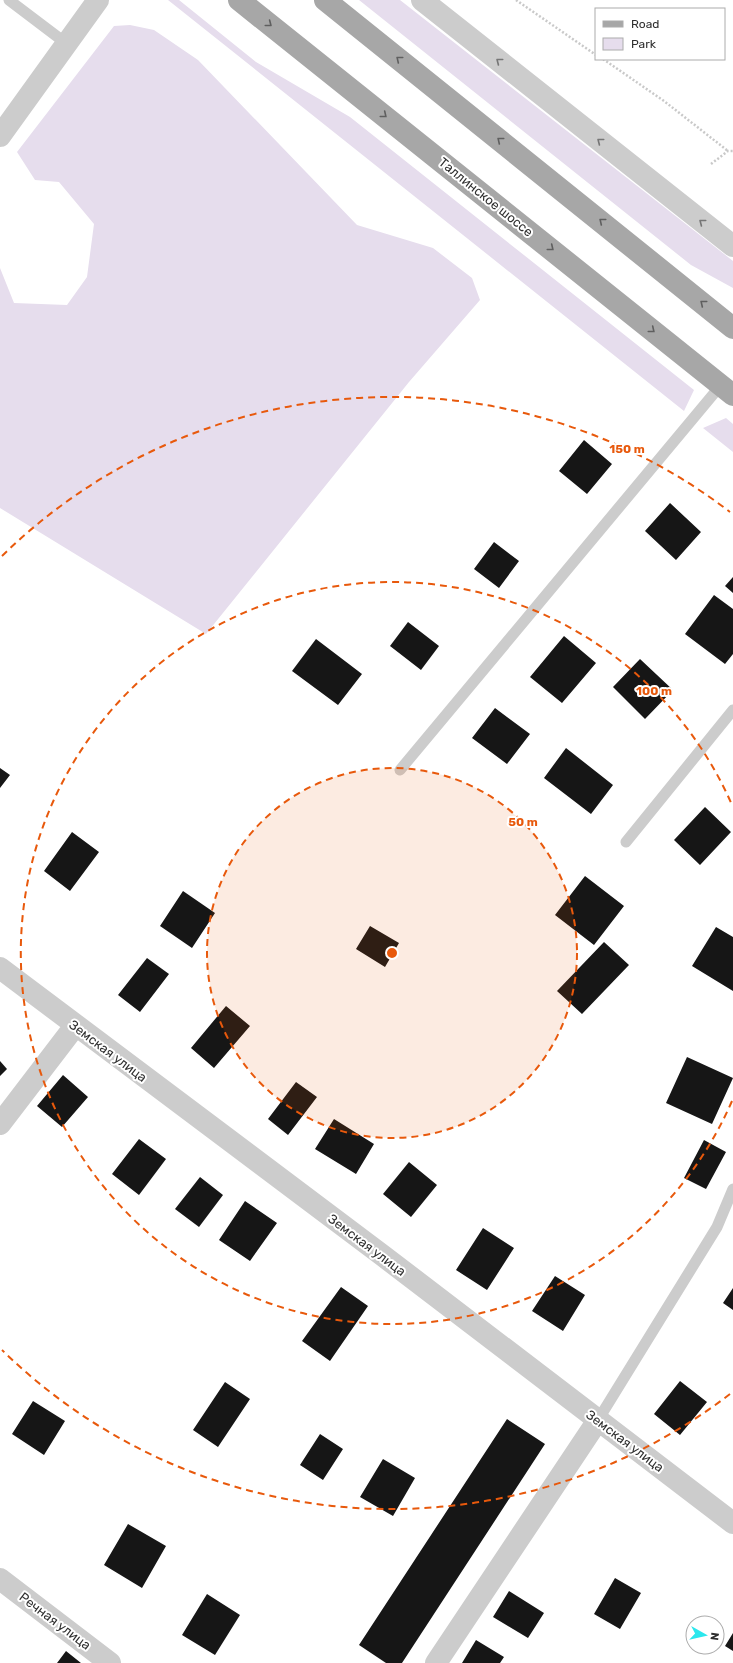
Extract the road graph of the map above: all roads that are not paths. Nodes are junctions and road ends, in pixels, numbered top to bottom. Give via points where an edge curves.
1 (9, 0) edge
2 (98, 0) edge
3 (238, 0) edge
4 (325, 0) edge
5 (422, 0) edge
6 (67, 44) junction
7 (0, 136) edge
8 (733, 246) edge
9 (733, 328) edge
10 (727, 390) edge
11 (733, 710) edge
12 (400, 770) dead end
13 (626, 842) dead end
14 (0, 968) edge
15 (75, 1026) junction
16 (0, 1124) edge
17 (733, 1189) edge
18 (598, 1420) junction
19 (733, 1523) edge
20 (0, 1579) edge
21 (110, 1663) edge
22 (436, 1663) edge

1 - 6 lane
2 - 6 street
3 -> 10 main road, Таллинское шоссе
9 -> 4 main road
8 -> 5 street
6 - 7 street
10 - 12 lane
11 - 13 lane
14 - 15 street, Земская улица
15 - 16 street
15 - 18 street, Земская улица
17 - 18 lane via 717,1227
18 - 19 street, Земская улица
18 - 22 street
20 - 21 street, Речная улица

